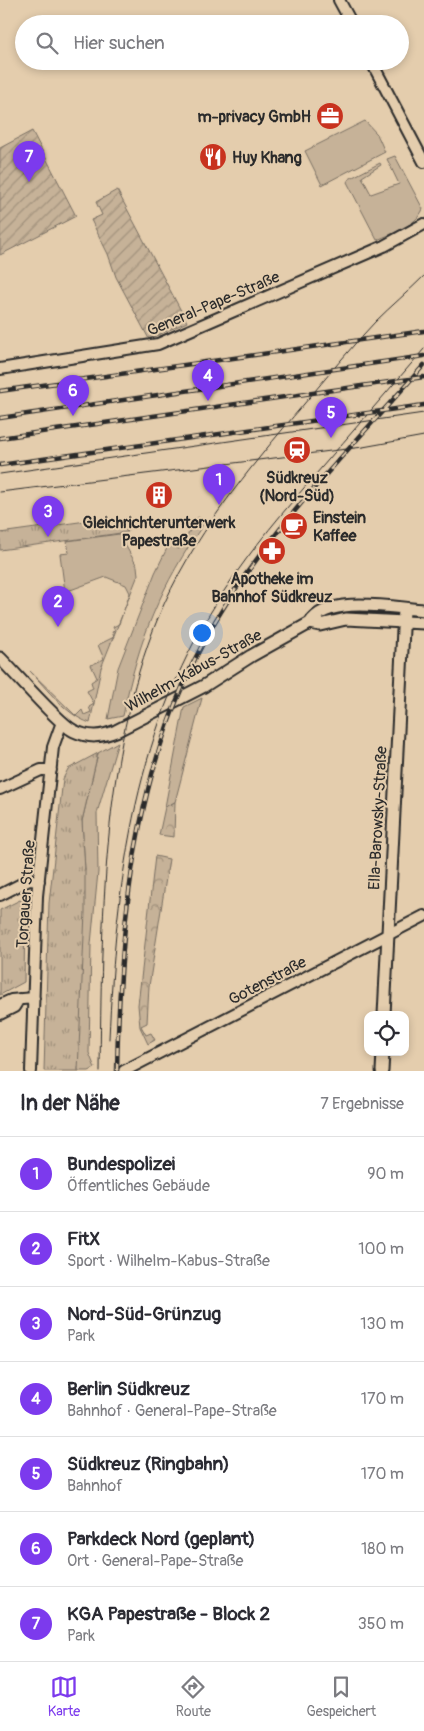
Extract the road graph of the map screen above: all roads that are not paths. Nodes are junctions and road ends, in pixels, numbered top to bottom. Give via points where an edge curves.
1 (339, 0) edge
2 (347, 15) edge
3 (376, 70) edge
4 (424, 162) edge
5 (424, 224) edge
6 (0, 369) edge
7 (404, 609) junction
8 (424, 610) edge
9 (403, 622) junction
10 (310, 623) junction
11 (424, 623) edge
12 (0, 658) edge
13 (62, 722) junction
14 (51, 770) junction
15 (0, 790) edge
16 (39, 881) junction
17 (0, 895) edge
18 (424, 916) edge
19 (388, 934) junction
20 (34, 998) junction
21 (19, 1000) junction
22 (0, 1005) edge
23 (384, 1011) edge
24 (0, 1014) edge
25 (383, 1056) edge
26 (31, 1071) edge
27 (124, 1071) edge
28 (382, 1071) edge

1 - 2 street
3 - 4 street
5 - 6 street, General-Pape-Straße via 384,246 162,343
7 - 8 street, Wilhelm-Kabus-Straße
7 - 9 street, Ella-Barowsky-Straße
7 - 10 street, Wilhelm-Kabus-Straße via 343,606 315,614
9 - 10 street, Wilhelm-Kabus-Straße via 346,619 320,625
9 - 11 street, Wilhelm-Kabus-Straße
9 - 19 street, Ella-Barowsky-Straße
10 - 13 street, Wilhelm-Kabus-Straße via 204,686 116,731 91,736 74,731
12 - 13 street, Wilhelm-Kabus-Straße
13 - 14 street, Torgauer Straße via 55,741
14 - 15 street via 41,770
14 - 16 street, Torgauer Straße
16 - 17 street via 30,880
16 - 20 street, Torgauer Straße
18 - 19 street, Gotenstraße
19 - 23 street, Ella-Barowsky-Straße
19 - 27 street, Gotenstraße
20 - 21 street
20 - 26 street, Torgauer Straße
21 - 22 street
21 - 24 street via 14,1007
25 - 28 street

